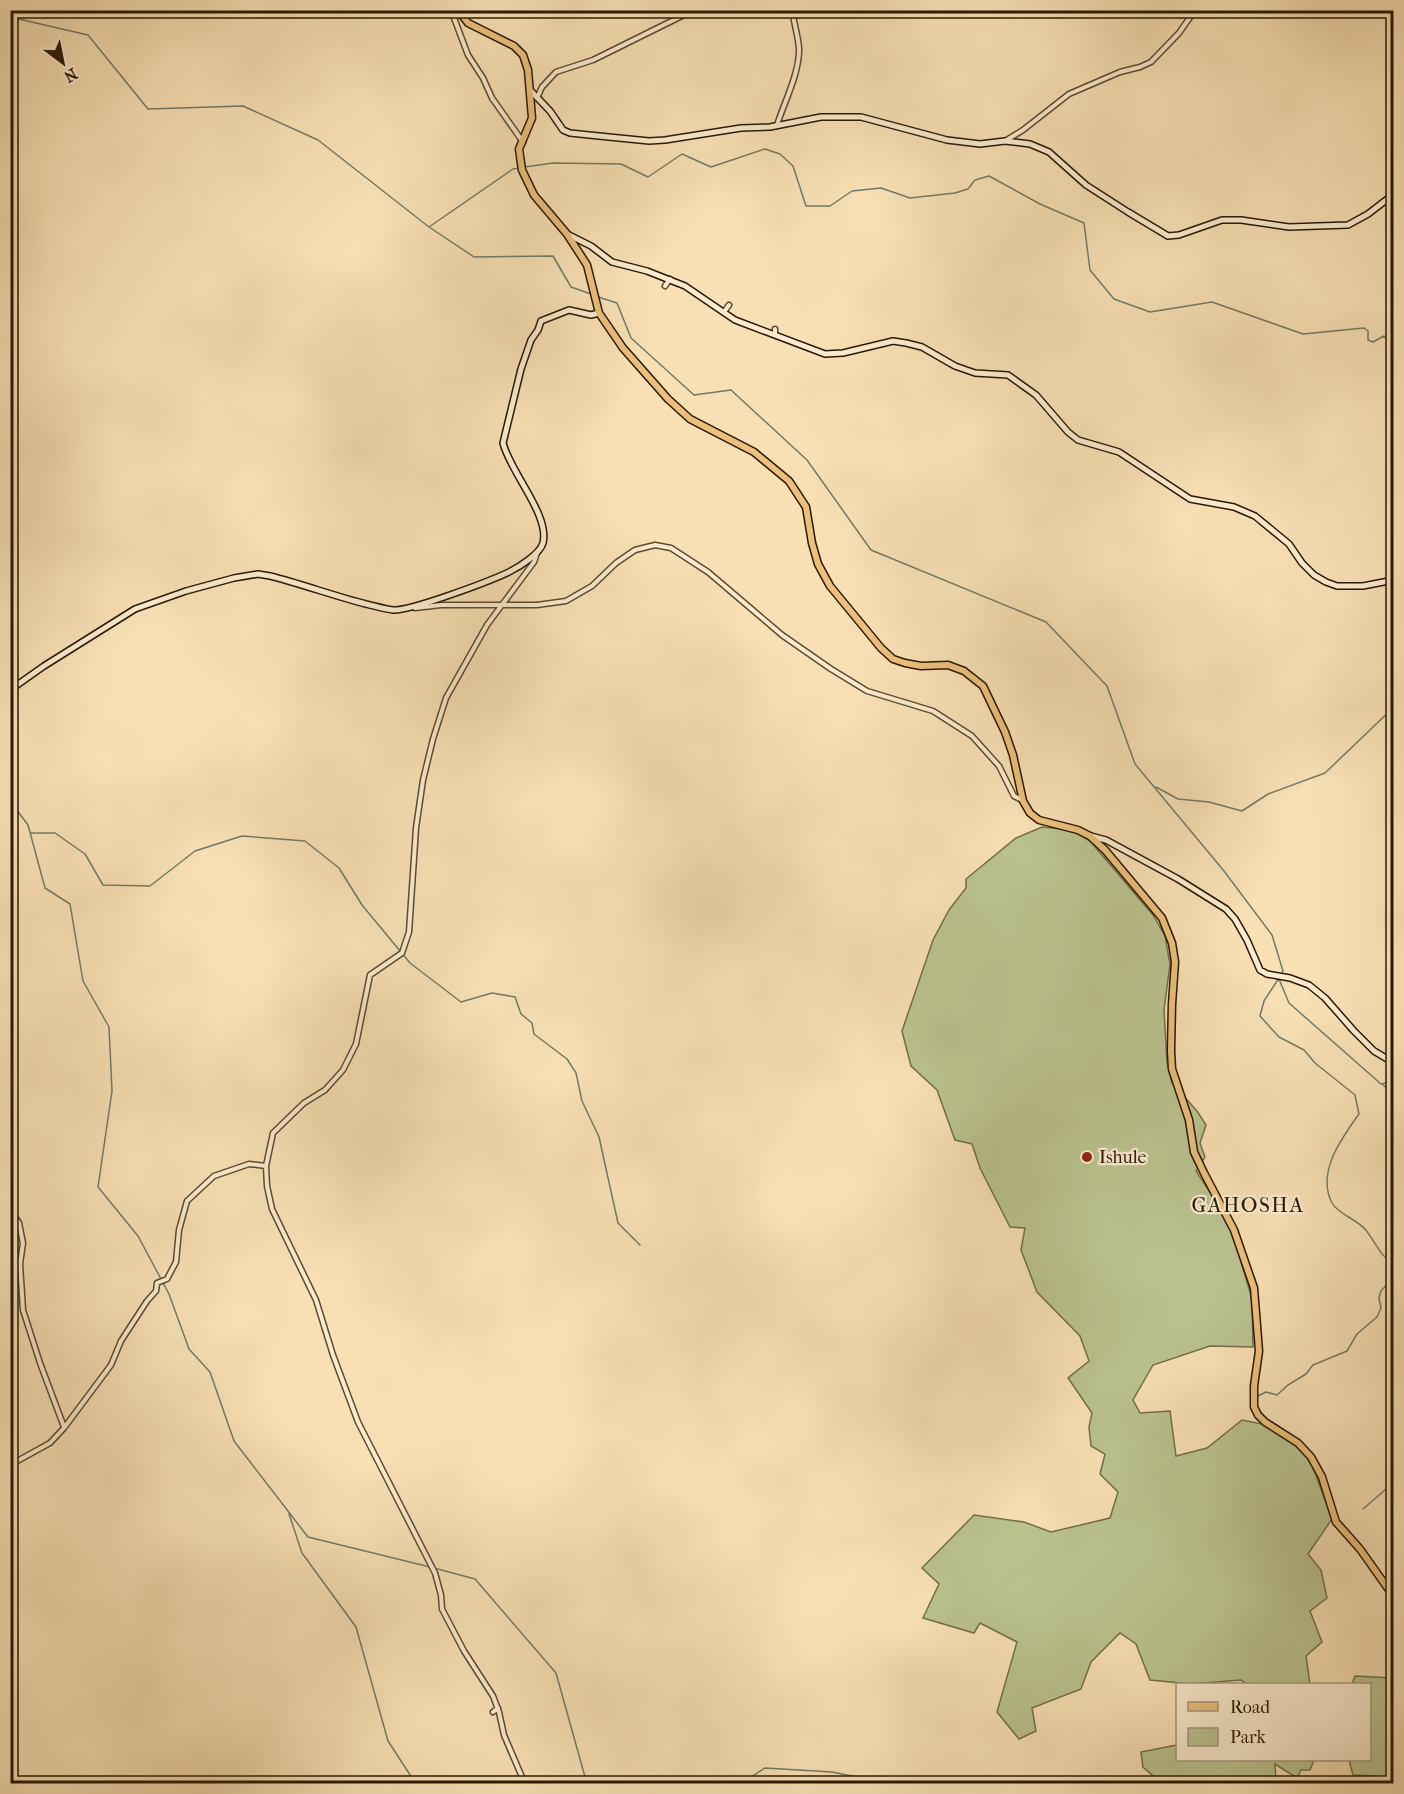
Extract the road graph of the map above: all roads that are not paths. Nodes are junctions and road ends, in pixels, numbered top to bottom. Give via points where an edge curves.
1 (450, 10) edge
2 (458, 10) edge
3 (694, 10) edge
4 (792, 10) edge
5 (1195, 10) edge
6 (530, 90) junction
7 (537, 98) junction
8 (1052, 108) junction
9 (1057, 113) dead end
10 (777, 125) junction
11 (1005, 141) junction
12 (523, 143) junction
13 (1394, 194) edge
14 (567, 234) junction
15 (670, 279) junction
16 (665, 286) dead end
17 (729, 305) dead end
18 (599, 313) junction
19 (724, 313) junction
20 (537, 552) junction
21 (1394, 580) edge
22 (503, 604) junction
23 (405, 609) junction
24 (10, 690) edge
25 (1023, 801) junction
26 (1090, 836) junction
27 (1394, 1063) edge
28 (266, 1166) junction
29 (10, 1209) edge
30 (64, 1428) junction
31 (10, 1465) edge
32 (1394, 1597) edge
33 (498, 1708) junction
34 (493, 1712) dead end
35 (525, 1784) edge

1 - 12 street via 468,55
2 - 6 main road via 468,23 509,43 523,55
3 - 7 street via 593,60 556,72
4 - 10 street via 799,52 792,88
5 - 8 street via 1151,62 1072,92
6 - 7 street
6 - 12 main road via 532,118
7 - 10 street via 563,130 570,133 649,141
8 - 9 street
8 - 11 street
10 - 11 street via 821,117 868,117 940,139 980,144
11 - 13 street via 1043,148 1086,185 1168,236 1222,220 1289,227 1348,225
12 - 14 main road via 519,149 522,170 534,195
14 - 15 street via 612,262
14 - 18 main road via 587,265
15 - 16 street
15 - 19 street
17 - 19 street
18 - 20 street via 569,310 541,321 526,351 505,431 507,458 543,529 543,543
18 - 25 main road via 623,348 680,411 754,452 789,481 806,507 812,543 830,586 881,648 904,663 948,665 964,671 983,686 1013,755
19 - 21 street via 825,354 893,341 922,347 975,373 1008,375 1036,394 1078,440 1119,452 1190,499 1234,507 1255,516 1289,544 1314,575 1326,582 1363,586
20 - 22 street
20 - 23 street via 509,572
22 - 23 street
22 - 25 street via 566,601 592,586 635,550 655,545 671,548 708,572 782,635 831,669 867,690 933,711 972,736 999,766 1014,796
22 - 28 street via 446,698 433,739 416,828 409,932 402,953 370,975 356,1044 343,1071 273,1133
23 - 24 street via 377,607 270,576 234,578 135,609
25 - 26 main road via 1039,820
26 - 27 street via 1121,848 1226,909 1247,940 1260,970 1318,991 1374,1051
26 - 32 main road via 1162,918 1173,943 1173,1069 1189,1120 1194,1152 1234,1230 1254,1288 1259,1351 1254,1407 1265,1422 1298,1443 1311,1457 1322,1477 1336,1522
28 - 30 street via 249,1164 213,1176 188,1201 179,1230 176,1262 167,1279 157,1283 156,1292 121,1341 111,1365
28 - 33 street via 272,1209 316,1300 358,1422 435,1573 442,1609
29 - 30 street via 19,1223 23,1243 23,1310
30 - 31 street via 50,1443
33 - 34 street
33 - 35 street via 504,1735

